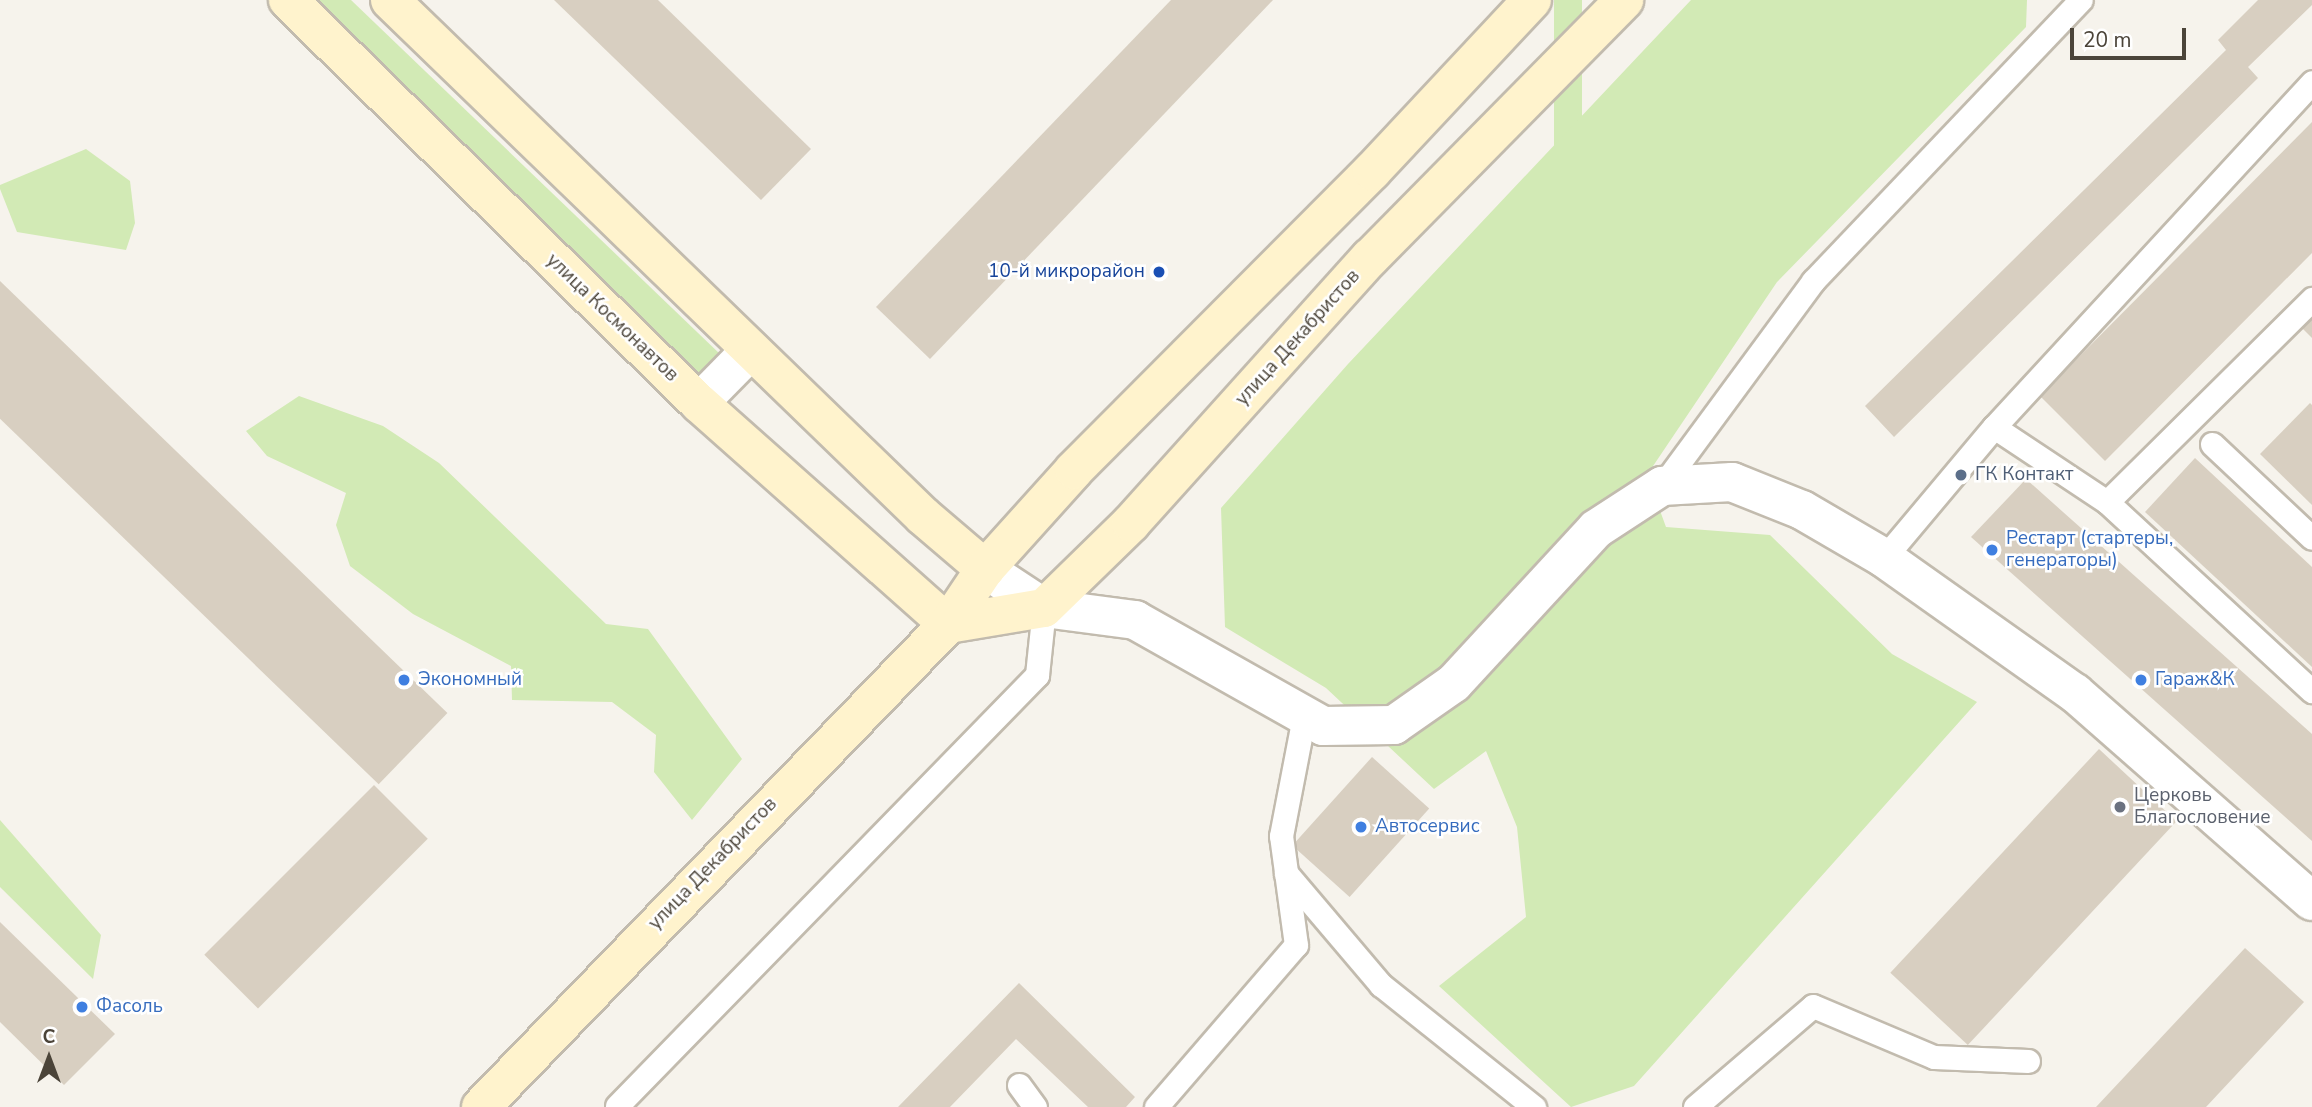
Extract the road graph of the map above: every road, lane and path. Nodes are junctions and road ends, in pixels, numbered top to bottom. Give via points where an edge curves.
1 (288, 0) edge
2 (390, 0) edge
3 (1532, 0) edge
4 (1624, 0) edge
5 (2081, 0) edge
6 (2312, 82) edge
7 (2312, 299) edge
8 (751, 350) junction
9 (699, 403) junction
10 (1994, 427) junction
11 (2212, 444) dead end
12 (1662, 486) junction
13 (2107, 502) junction
14 (2312, 538) edge
15 (1884, 558) junction
16 (985, 569) junction
17 (1044, 608) junction
18 (948, 624) junction
19 (2312, 691) edge
20 (1304, 716) junction
21 (1286, 873) junction
22 (2312, 901) edge
23 (2028, 1061) dead end
24 (1019, 1085) dead end
25 (481, 1107) edge
26 (617, 1107) edge
27 (1035, 1107) edge
28 (1156, 1107) edge
29 (1534, 1107) edge
30 (1695, 1107) edge

1 - 9 street, улица Космонавтов
2 - 8 street
3 - 16 street, улица Декабристов via 1372,171 1074,470
4 - 17 street, улица Декабристов via 1370,258 1131,523
5 - 12 lane via 1813,281
6 - 10 lane
7 - 13 lane
8 - 9 street
8 - 16 street
9 - 18 street, улица Космонавтов
10 - 13 lane
10 - 15 lane
11 - 14 lane
12 - 15 street via 1732,482 1802,510
12 - 20 street via 1596,529 1454,683 1394,724 1323,726
13 - 19 lane
15 - 22 street via 2075,693
16 - 17 street
16 - 18 street, улица Декабристов
17 - 18 street
17 - 20 street via 1135,620
17 - 26 lane via 1037,675
18 - 25 street, улица Декабристов
20 - 21 lane via 1281,836
21 - 28 lane via 1296,945
21 - 29 lane via 1381,985
23 - 30 lane via 1934,1057 1812,1006
24 - 27 lane

